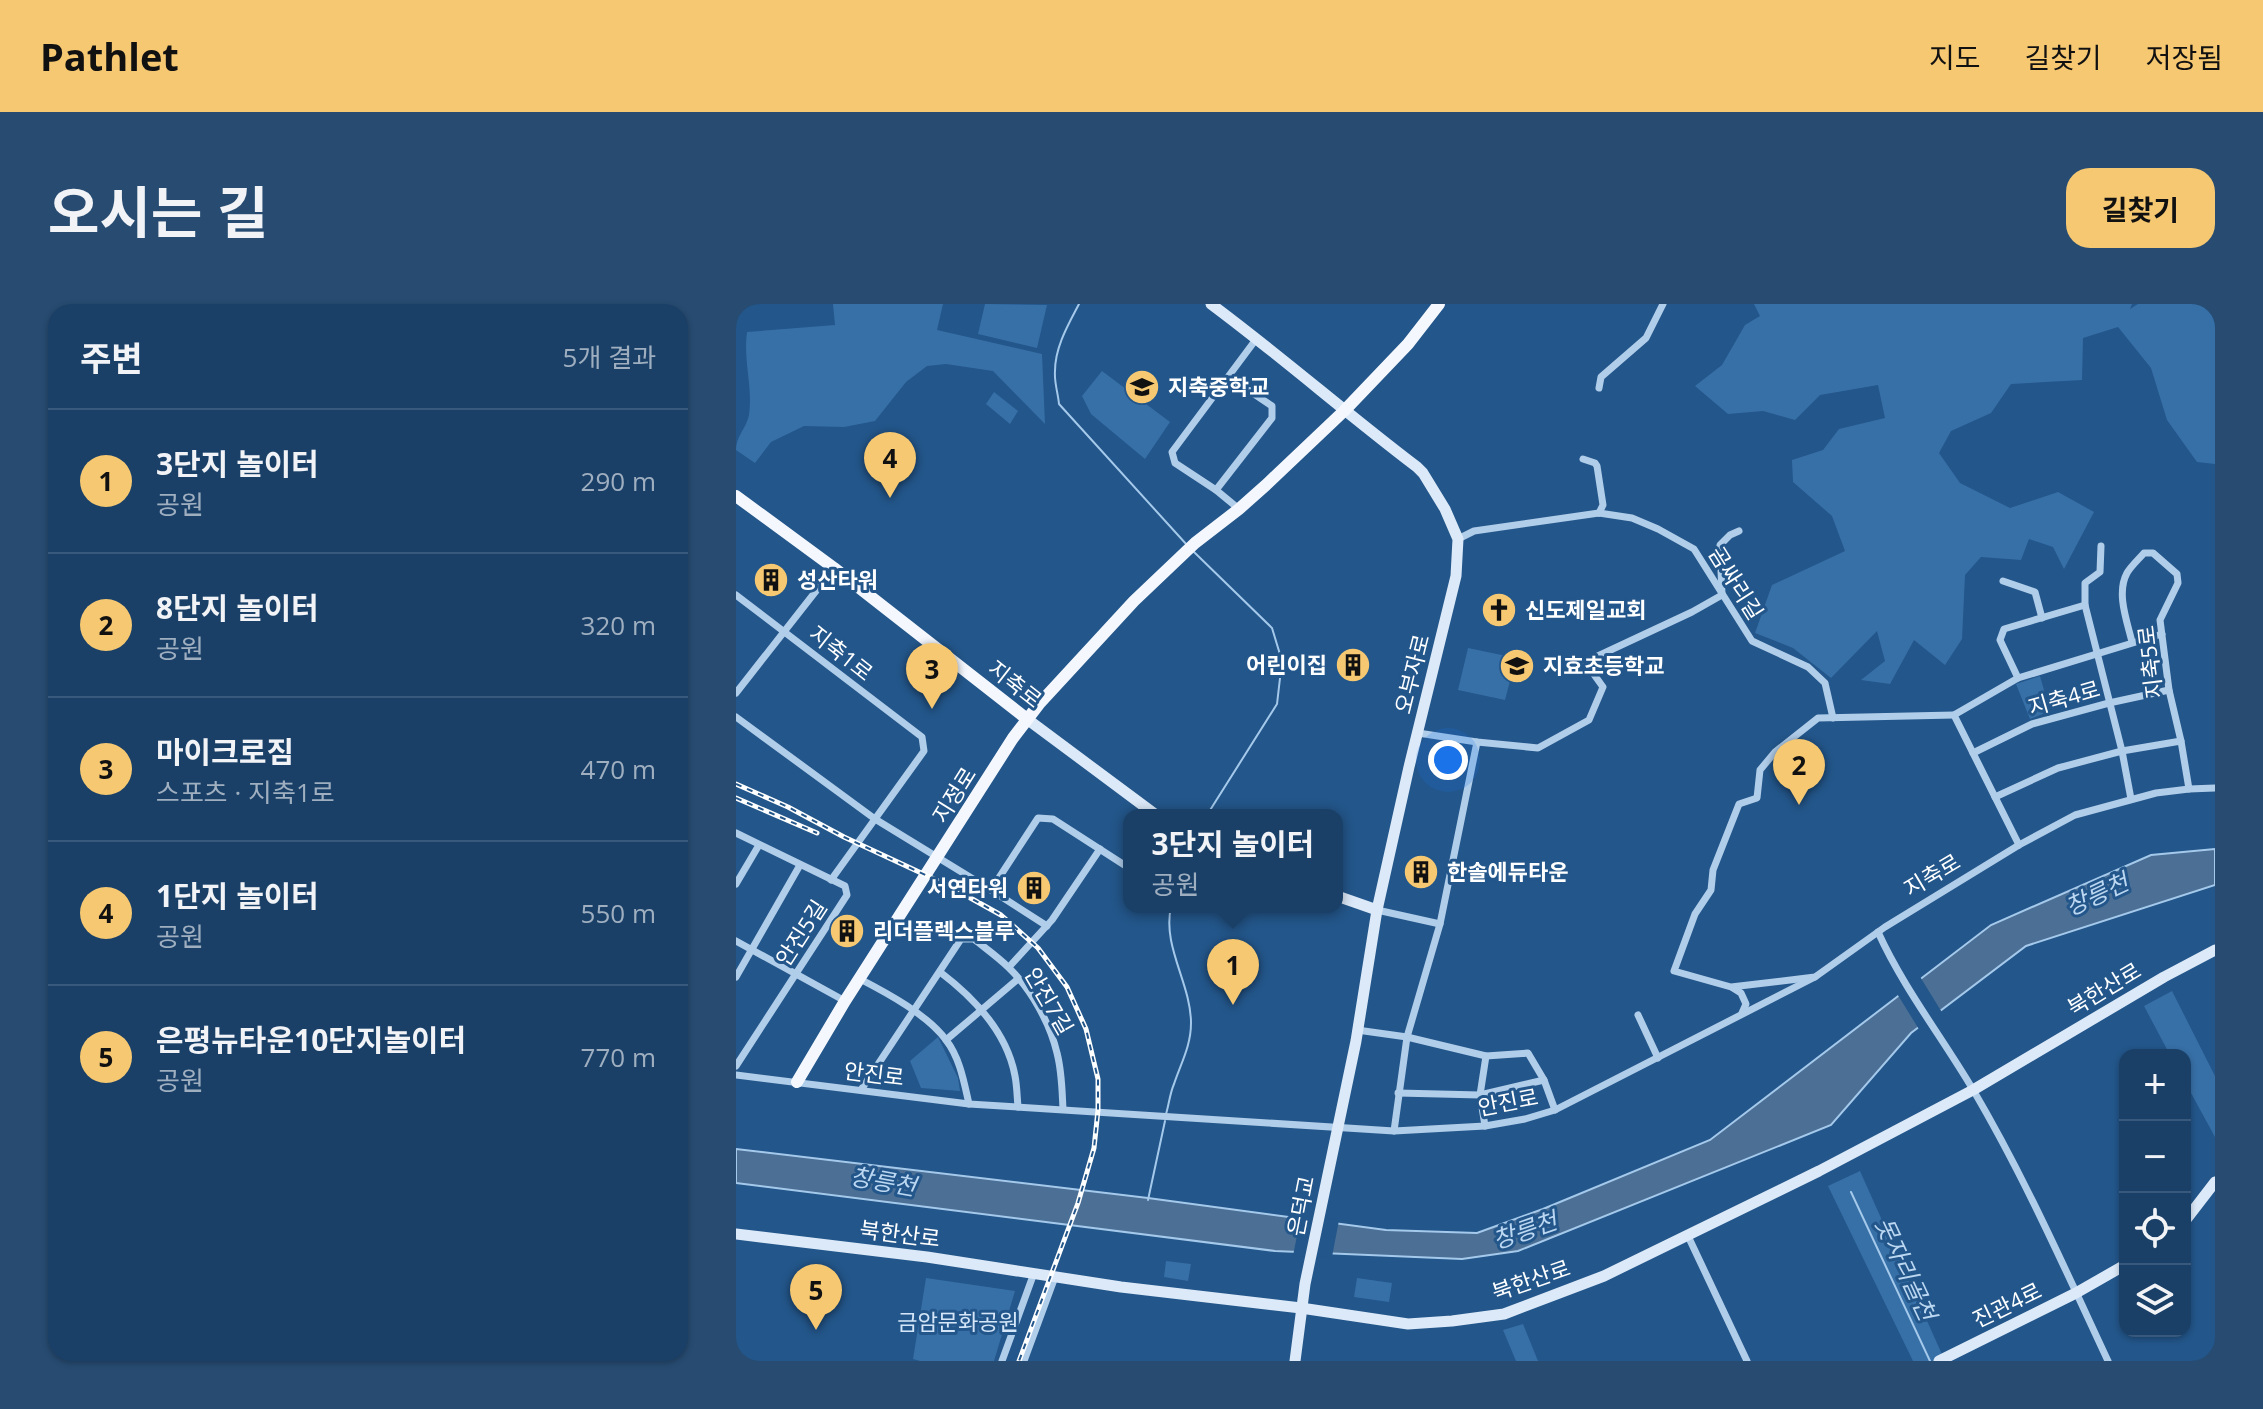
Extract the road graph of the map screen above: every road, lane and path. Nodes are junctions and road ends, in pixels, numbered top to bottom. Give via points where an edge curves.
1 (1211, 304) edge
2 (1439, 304) edge
3 (1663, 304) edge
4 (1257, 338) junction
5 (1229, 377) junction
6 (1599, 388) dead end
7 (1344, 411) junction
8 (1583, 459) dead end
9 (1216, 490) junction
10 (736, 496) edge
11 (1239, 509) junction
12 (1599, 513) junction
13 (1739, 531) dead end
14 (1458, 539) junction
15 (2101, 546) dead end
16 (834, 568) junction
17 (2003, 581) dead end
18 (736, 595) edge
19 (1722, 595) junction
20 (2085, 605) junction
21 (2042, 618) junction
22 (783, 631) junction
23 (2162, 634) junction
24 (2132, 642) junction
25 (2097, 653) junction
26 (2018, 678) junction
27 (2169, 690) junction
28 (736, 693) edge
29 (2109, 703) junction
30 (1954, 715) junction
31 (736, 717) edge
32 (1833, 718) junction
33 (1027, 719) junction
34 (1418, 733) junction
35 (2181, 741) junction
36 (1477, 742) junction
37 (2122, 751) junction
38 (1973, 753) junction
39 (2215, 788) edge
40 (2189, 789) junction
41 (1995, 797) junction
42 (2131, 799) junction
43 (1148, 809) edge
44 (875, 819) junction
45 (736, 833) edge
46 (759, 845) junction
47 (2019, 845) junction
48 (1100, 849) junction
49 (939, 856) junction
50 (1123, 864) edge
51 (800, 865) junction
52 (831, 880) junction
53 (736, 884) edge
54 (991, 890) junction
55 (1343, 898) edge
56 (1377, 910) junction
57 (1440, 924) junction
58 (1047, 926) junction
59 (1878, 932) junction
60 (736, 941) edge
61 (752, 949) junction
62 (2215, 950) edge
63 (1009, 967) junction
64 (940, 972) junction
65 (796, 974) junction
66 (736, 977) edge
67 (1815, 977) junction
68 (860, 979) junction
69 (1018, 979) junction
70 (1731, 987) junction
71 (845, 1001) junction
72 (982, 1011) junction
73 (914, 1012) junction
74 (1741, 1014) junction
75 (1638, 1015) dead end
76 (1357, 1030) junction
77 (1407, 1037) junction
78 (946, 1040) junction
79 (1486, 1056) junction
80 (1658, 1058) junction
81 (736, 1066) edge
82 (736, 1075) edge
83 (1544, 1080) junction
84 (797, 1082) junction
85 (861, 1090) junction
86 (1973, 1090) junction
87 (1398, 1093) junction
88 (1480, 1095) junction
89 (969, 1104) junction
90 (1018, 1107) junction
91 (1063, 1109) junction
92 (1555, 1110) junction
93 (1485, 1126) junction
94 (1337, 1127) junction
95 (1394, 1131) junction
96 (1331, 1158) joint
97 (2215, 1182) edge
98 (2191, 1213) edge
99 (736, 1234) edge
100 (1688, 1236) junction
101 (2119, 1268) edge
102 (1034, 1273) junction
103 (1055, 1277) junction
104 (2076, 1293) junction
105 (1301, 1308) junction
106 (1002, 1361) edge
107 (1024, 1361) edge
108 (1295, 1361) edge
109 (1747, 1361) edge
110 (1939, 1361) edge
111 (2108, 1361) edge

1 - 4 main road, 오부자로
2 - 7 main road
3 - 6 street via 1646,338 1601,377
4 - 5 street
4 - 7 main road, 오부자로
5 - 9 street via 1172,452 1175,463
5 - 9 street via 1272,406 1272,418
7 - 11 main road
7 - 14 main road, 오부자로 via 1423,473
8 - 12 street via 1597,466 1603,505
9 - 11 street
10 - 16 main road, 지축로
11 - 33 main road, 지정로 via 1134,601
12 - 14 street, 곰싸리길 via 1474,531
12 - 19 street, 곰싸리길 via 1632,518 1694,549
13 - 19 street via 1720,545
14 - 34 main road, 오부자로 via 1456,576
15 - 20 street via 2100,572 2085,583
16 - 22 street
16 - 33 main road, 지축로
17 - 21 street via 2035,592
18 - 22 street, 지축1로
19 - 32 street, 곰싸리길 via 1752,641 1808,667 1825,683
19 - 36 street via 1585,662 1603,687 1589,720 1538,748
20 - 21 street, 지축4로
20 - 25 street
21 - 26 street, 지축4로 via 2004,629 2000,640
22 - 28 street
22 - 44 street, 지축1로 via 922,737 924,751
23 - 24 street, 지축4로
23 - 24 street, 지축5로 via 2160,620 2178,583 2177,574 2153,553 2144,553 2127,573 2123,593
23 - 27 street, 지축5로
24 - 25 street, 지축4로
25 - 26 street, 지축4로
25 - 29 street
26 - 30 street, 지축4로
27 - 29 street, 지축4로
27 - 35 street, 지축5로
29 - 37 street
29 - 38 street, 지축4로 via 2032,724
30 - 32 street
30 - 38 street
31 - 44 street
32 - 70 street, 지축로 via 1818,718 1760,770 1757,798 1739,804 1713,870 1711,890 1695,914 1674,971
33 - 43 main road, 지축로
33 - 49 main road, 지정로
34 - 36 street
34 - 56 main road, 오부자로
35 - 37 street
35 - 40 street, 지축5로
36 - 57 street
37 - 41 street via 2058,768
37 - 42 street
38 - 41 street
39 - 40 street, 지축로
40 - 42 street, 지축로
41 - 47 street
42 - 47 street, 지축로 via 2075,815
44 - 49 street
44 - 52 street, 지축1로
45 - 46 street
46 - 51 street
46 - 53 street
47 - 59 street, 지축로
48 - 50 street
48 - 54 street via 1053,819 1038,818
48 - 58 street
49 - 54 street
49 - 68 main road, 지정로
51 - 52 street, 안진5길
51 - 61 street, 안진5길
52 - 65 street, 안진5길 via 845,886 847,895
54 - 58 street
55 - 56 main road
56 - 57 street
56 - 76 main road, 오부자로
57 - 77 street
58 - 63 street
59 - 67 street, 지축로
59 - 86 street
60 - 61 street
61 - 65 street
61 - 66 street, 안진5길
62 - 86 main road, 북한산로
63 - 64 street, 안진7길 via 974,939 961,939
63 - 69 street, 안진7길
64 - 72 street
64 - 73 street
65 - 71 street
65 - 81 street, 안진5길
67 - 70 street, 지축로
67 - 74 street, 안진로
68 - 71 main road, 지정로
68 - 73 street
69 - 72 street
69 - 91 street, 안진7길 via 1057,1052
70 - 74 street via 1746,1004
71 - 84 main road, 지정로
72 - 78 street
72 - 90 street via 1001,1036 1015,1073
73 - 78 street
73 - 85 street
74 - 80 street, 안진로
75 - 80 street
76 - 77 street
76 - 94 main road, 오부자로
77 - 79 street
77 - 87 street
78 - 89 street
79 - 83 street via 1528,1053
79 - 88 street
80 - 92 street, 안진로
82 - 84 street, 안진로
83 - 88 street
83 - 92 street
84 - 85 street, 안진로
85 - 89 street, 안진로
86 - 100 main road, 북한산로
86 - 104 street
87 - 88 street
87 - 95 street
88 - 93 street
89 - 90 street, 안진로
90 - 91 street, 안진로
91 - 94 street, 안진로
92 - 93 street, 안진로
93 - 95 street, 안진로
94 - 95 street, 안진로
94 - 96 main road, 오부자로
96 - 105 main road, 은덕교
97 - 98 main road
99 - 102 main road, 북한산로
100 - 105 main road, 북한산로 via 1604,1276 1504,1314 1408,1324
100 - 109 street
101 - 104 main road, 진관4로
102 - 103 main road, 북한산로
102 - 106 street
103 - 105 main road, 북한산로
103 - 107 street
104 - 110 main road, 진관4로
104 - 111 street, 진관4로
105 - 108 main road

